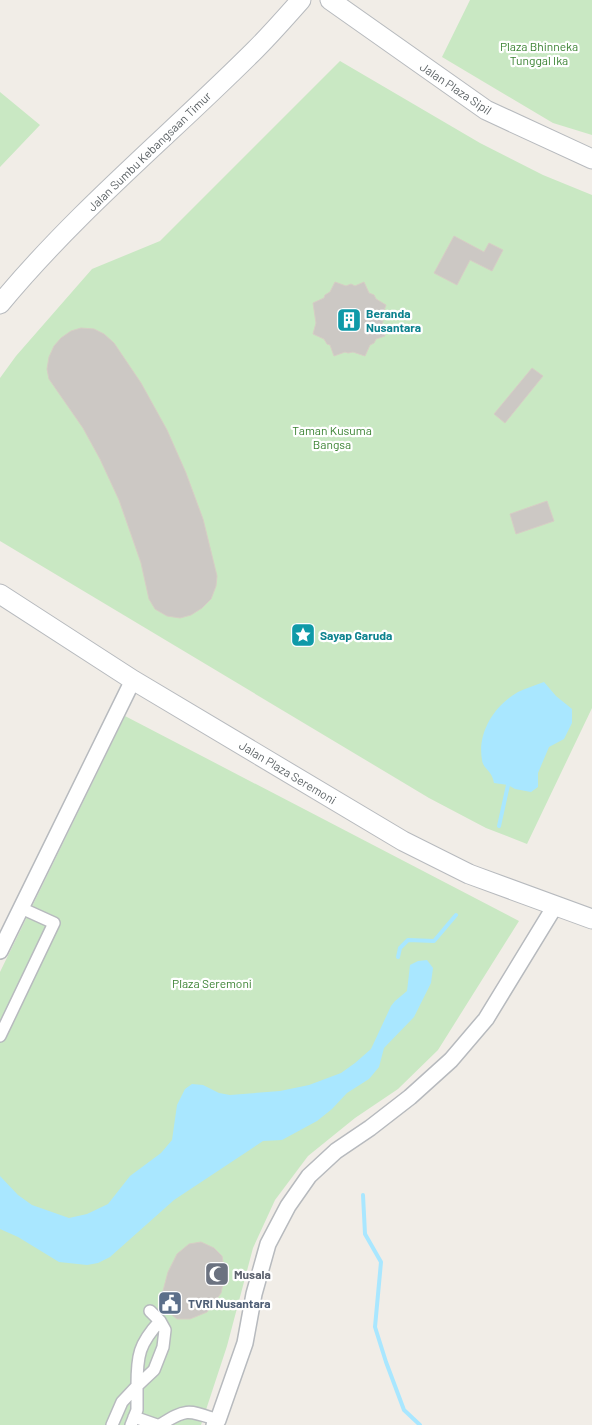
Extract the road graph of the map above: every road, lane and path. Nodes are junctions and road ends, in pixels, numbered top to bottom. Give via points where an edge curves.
1 (301, 0) edge
2 (330, 0) edge
3 (592, 159) edge
4 (0, 304) edge
5 (0, 594) edge
6 (133, 680) junction
7 (555, 906) junction
8 (21, 908) junction
9 (592, 919) edge
10 (0, 951) edge
11 (0, 1036) edge
12 (150, 1312) dead end
13 (160, 1321) junction
14 (137, 1386) junction
15 (133, 1421) edge
16 (216, 1422) edge
17 (112, 1425) edge
18 (158, 1425) edge

1 - 4 street, Jalan Sumbu Kebangsaan Timur via 256,50 89,208
2 - 3 street, Jalan Plaza Sipil via 486,110
5 - 6 street, Jalan Plaza Seremoni
6 - 7 street, Jalan Plaza Seremoni via 403,841 468,874
6 - 8 street
7 - 9 street, Jalan Plaza Seremoni
7 - 16 street via 486,1019 451,1060 410,1097 336,1151 309,1176 288,1206 268,1244 245,1343
8 - 10 street
8 - 11 street via 54,922
12 - 13 street
13 - 14 street via 146,1337 137,1363
13 - 14 street via 165,1330 163,1347 154,1370
14 - 15 street via 137,1410
14 - 17 street via 122,1402
15 - 18 street
16 - 18 street via 192,1411

